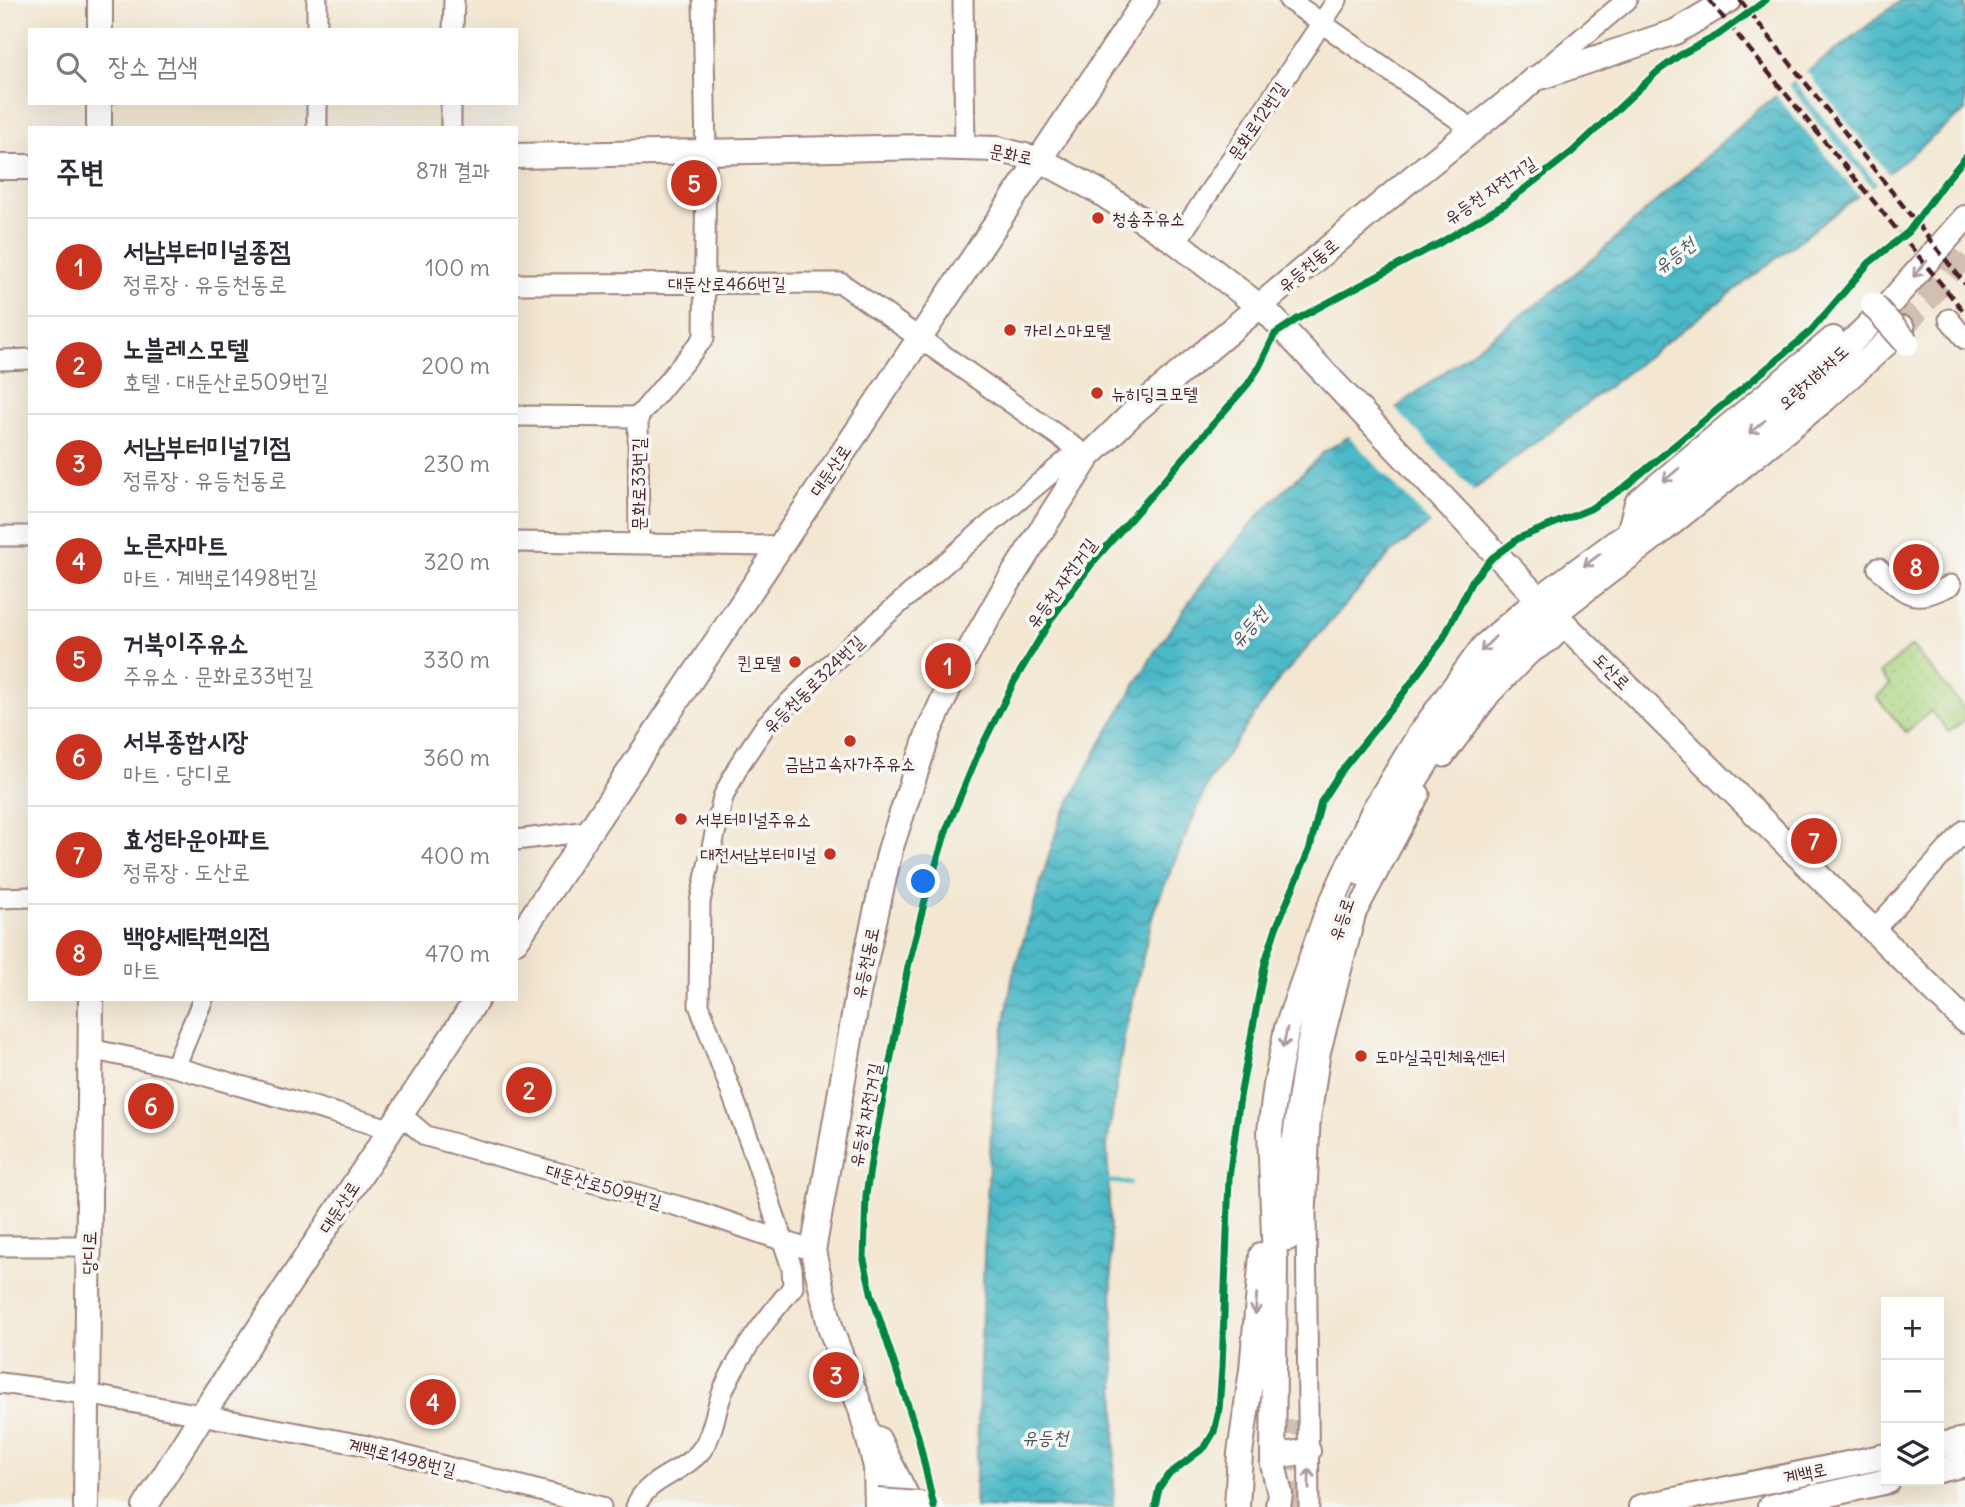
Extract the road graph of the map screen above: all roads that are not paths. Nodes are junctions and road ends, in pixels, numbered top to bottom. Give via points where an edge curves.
1 (100, 0) edge
2 (317, 0) edge
3 (454, 0) edge
4 (703, 0) edge
5 (963, 0) edge
6 (1146, 0) edge
7 (1289, 0) edge
8 (1337, 0) edge
9 (1627, 0) edge
10 (1729, 0) edge
11 (1322, 22) junction
12 (100, 28) edge
13 (317, 28) edge
14 (453, 28) edge
15 (1534, 79) junction
16 (99, 105) edge
17 (317, 105) edge
18 (451, 105) edge
19 (99, 126) edge
20 (317, 126) edge
21 (451, 126) edge
22 (1472, 129) junction
23 (965, 148) junction
24 (706, 153) junction
25 (518, 156) edge
26 (1041, 160) junction
27 (0, 167) edge
28 (28, 167) edge
29 (1965, 218) edge
30 (1177, 242) junction
31 (706, 283) junction
32 (518, 284) edge
33 (1264, 309) junction
34 (1949, 319) dead end
35 (919, 340) junction
36 (1965, 340) edge
37 (28, 359) edge
38 (0, 360) edge
39 (518, 416) edge
40 (638, 417) junction
41 (1084, 453) junction
42 (1644, 533) junction
43 (0, 536) edge
44 (28, 536) edge
45 (518, 542) edge
46 (639, 544) junction
47 (779, 546) junction
48 (1878, 568) dead end
49 (1951, 585) dead end
50 (1549, 608) junction
51 (1965, 830) edge
52 (589, 831) junction
53 (518, 840) edge
54 (1367, 876) junction
55 (0, 898) edge
56 (28, 898) edge
57 (1873, 931) junction
58 (518, 938) edge
59 (91, 1001) edge
60 (203, 1001) edge
61 (476, 1001) edge
62 (1965, 1021) edge
63 (90, 1049) junction
64 (175, 1067) junction
65 (395, 1122) junction
66 (1271, 1188) junction
67 (782, 1241) junction
68 (0, 1246) edge
69 (89, 1246) junction
70 (813, 1251) junction
71 (0, 1383) edge
72 (87, 1394) junction
73 (861, 1409) junction
74 (202, 1415) junction
75 (1289, 1420) tunnel mouth
76 (1965, 1440) edge
77 (1944, 1444) edge
78 (1273, 1446) junction
79 (1308, 1451) junction
80 (1881, 1457) edge
81 (1965, 1464) edge
82 (1944, 1469) edge
83 (1881, 1483) edge
84 (877, 1504) edge
85 (86, 1507) edge
86 (145, 1507) edge
87 (601, 1507) edge
88 (636, 1507) edge
89 (912, 1507) edge
90 (931, 1507) edge
91 (1237, 1507) edge
92 (1279, 1507) edge
93 (1309, 1507) edge
94 (1642, 1507) edge
95 (1770, 1507) edge

1 - 12 main road
2 - 13 street
3 - 14 street
4 - 24 street
5 - 23 street
6 - 26 main road, 대둔산로
7 - 11 street
8 - 11 street, 문화로12번길
9 - 15 street, 유등천동로
10 - 15 main road, 유등천동로 via 1675,32
11 - 22 street
11 - 30 street, 문화로12번길
15 - 22 main road, 유등천동로
16 - 19 main road
17 - 20 street
18 - 21 street
22 - 33 main road, 유등천동로
23 - 24 main road, 문화로
23 - 26 main road, 문화로 via 996,149
24 - 25 main road, 문화로
24 - 31 street, 문화로33번길
26 - 30 main road, 문화로
26 - 35 main road, 대둔산로
27 - 28 main road
29 -> 42 main road, 오량지하차도 via 1883,311 1809,384
30 - 33 main road, 문화로
31 - 32 street, 대둔산로466번길
31 - 35 street, 대둔산로466번길 via 841,284
31 - 40 street, 문화로33번길 via 704,338
33 - 41 main road, 유등천동로
33 - 50 main road, 도산로
34 - 36 street
35 - 41 street
35 - 47 main road, 대둔산로
37 - 38 street
39 - 40 street
40 - 46 street, 문화로33번길
41 - 67 street, 유등천동로324번길 via 983,530 812,680 766,725 723,797 700,902 699,1005
41 - 70 main road, 유등천동로 via 951,683 929,731 890,850 868,948
42 -> 42 main road, bridge via 1666,544 1904,336 1873,305 1637,503
42 - 50 main road, 유등로
43 - 44 street
45 - 46 street
46 - 47 street
47 - 52 main road, 대둔산로
48 - 49 street via 1903,592 1917,596
50 - 54 main road, 유등로 via 1471,698 1424,765
50 - 57 main road, 도산로
50 -> 66 main road, 유등로 via 1484,646 1428,723 1374,810 1327,913 1287,1028 1270,1131
51 - 57 street
52 - 53 street
52 - 58 main road, 대둔산로
54 - 75 main road, 유등로 via 1351,891 1334,939 1305,1066 1289,1214
54 - 79 street via 1335,990 1310,1123
55 - 56 street
57 - 62 main road, 도산로
59 - 63 main road, 당디로
60 - 64 street
61 - 65 main road, 대둔산로
63 - 64 street
63 - 69 main road, 당디로
64 - 65 street
65 - 67 street, 대둔산로509번길 via 426,1136 699,1212
65 - 74 main road, 대둔산로
66 - 78 main road
66 -> 91 main road
67 - 70 street, 대둔산로509번길
67 - 88 street, 유등천동로324번길 via 793,1287 725,1384 700,1452 673,1474 651,1484
68 - 69 street
69 - 72 main road, 당디로
70 - 73 main road, 유등천동로 via 831,1330
71 - 72 street
72 - 74 street
72 - 85 main road, 당디로
73 - 84 main road, 유등천동로 via 876,1467
73 - 89 main road
74 - 86 main road, 대둔산로
74 - 87 street, 계백로1498번길 via 363,1446
76 - 77 main road
78 - 79 main road via 1284,1455
78 - 92 main road
93 -> 79 street
80 - 94 main road, 계백로
81 - 82 main road
83 - 95 main road, 계백로
84 - 90 main road, bridge

